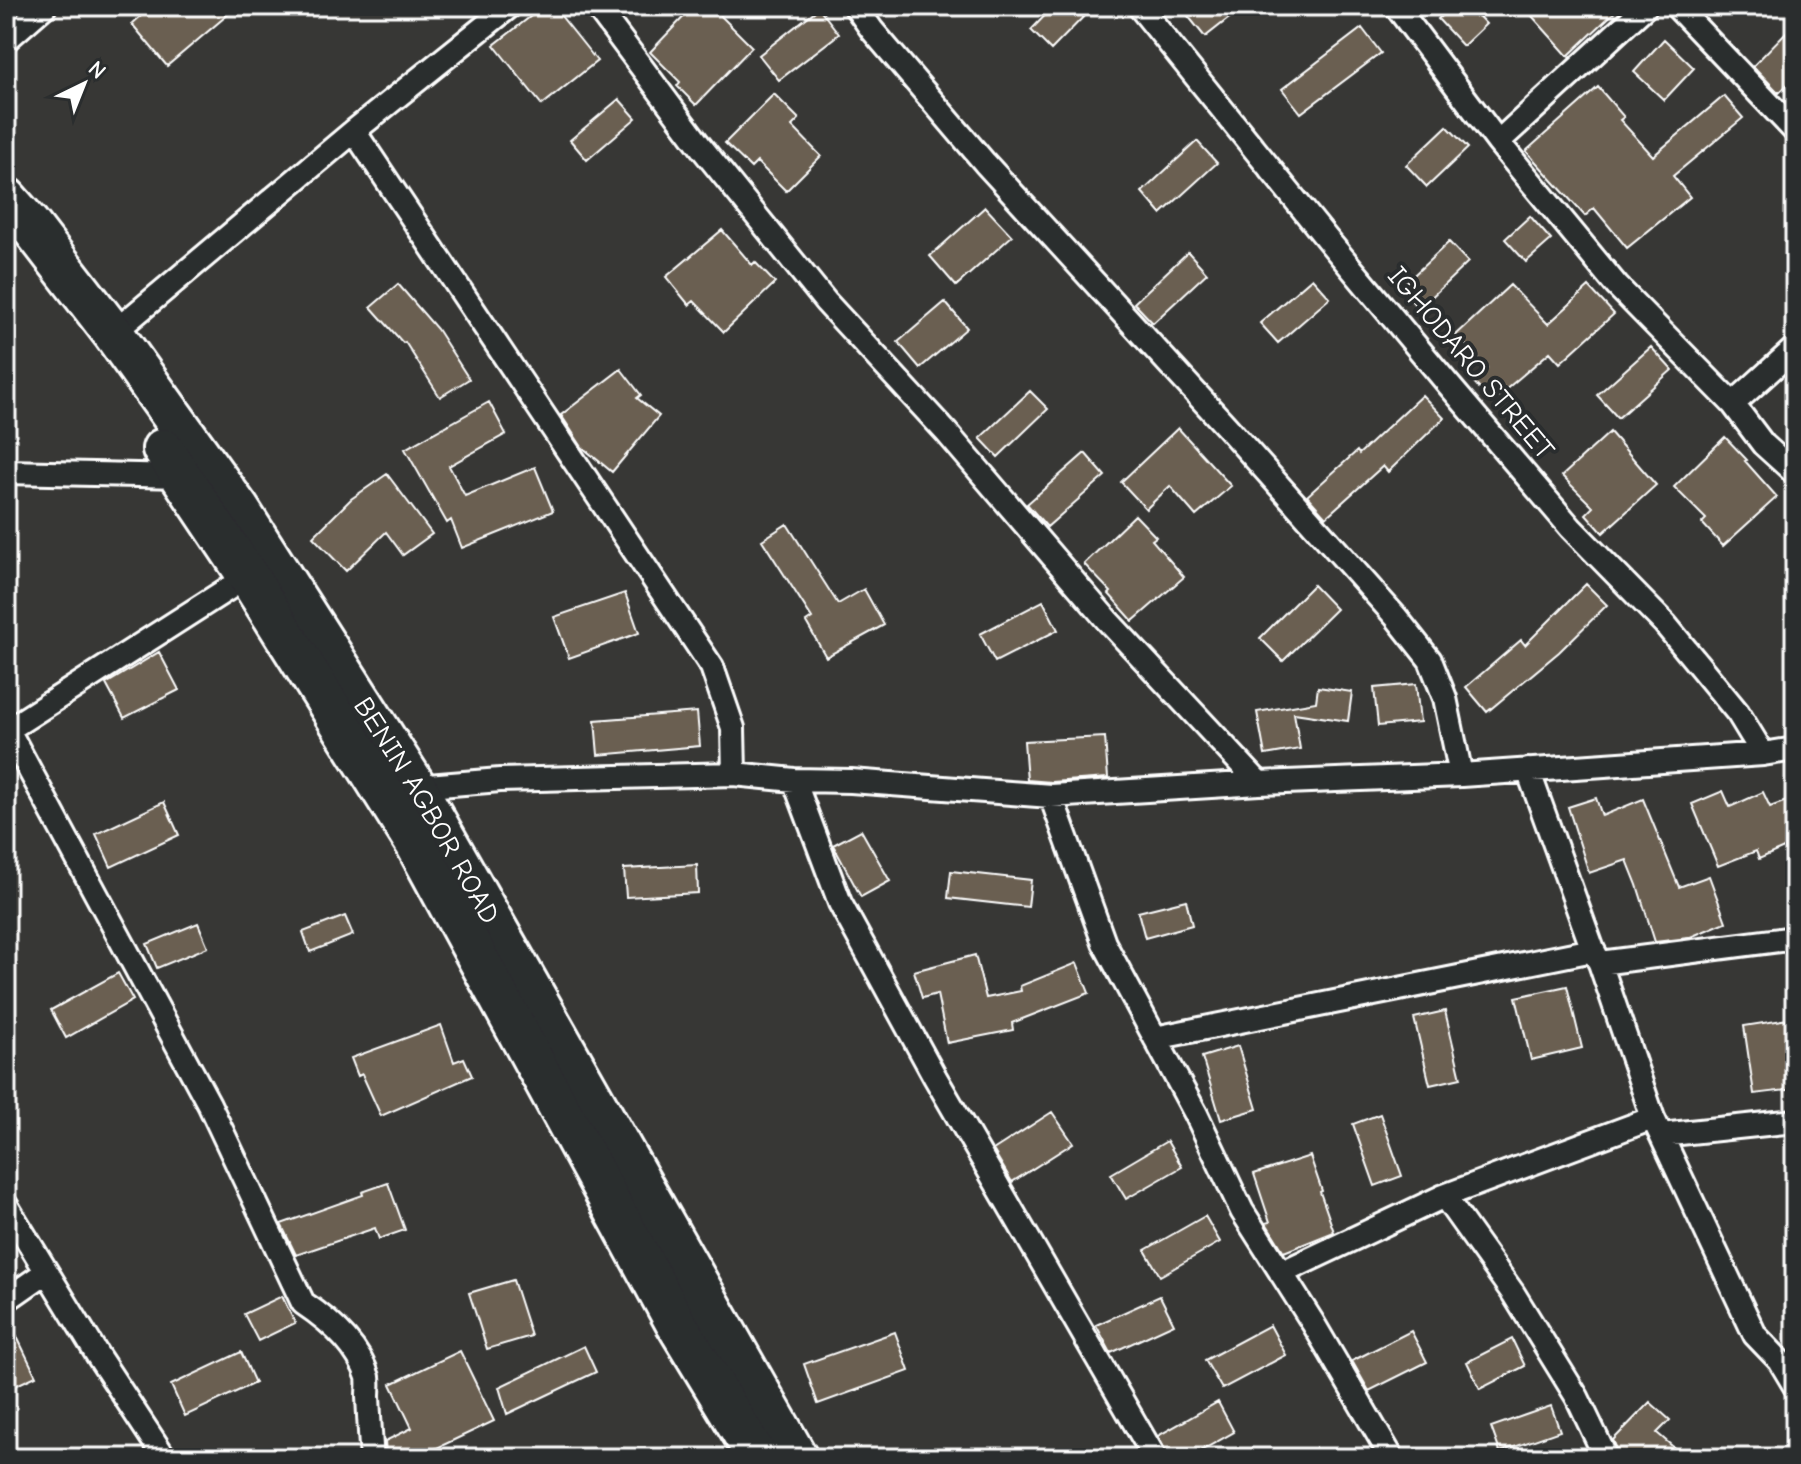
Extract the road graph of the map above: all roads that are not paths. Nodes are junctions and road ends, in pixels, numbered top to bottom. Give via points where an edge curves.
1 (45, 6) edge
2 (510, 6) edge
3 (596, 6) edge
4 (855, 6) edge
5 (1139, 6) edge
6 (1396, 6) edge
7 (1646, 6) edge
8 (1676, 6) edge
9 (6, 40) edge
10 (354, 131) junction
11 (1795, 131) edge
12 (1498, 142) junction
13 (6, 198) edge
14 (6, 237) edge
15 (113, 333) junction
16 (1795, 348) edge
17 (1733, 404) junction
18 (6, 472) edge
19 (1795, 473) edge
20 (181, 476) junction
21 (248, 576) junction
22 (7, 731) edge
23 (1795, 749) edge
24 (1763, 754) junction
25 (1528, 770) junction
26 (734, 774) junction
27 (1461, 775) junction
28 (794, 780) junction
29 (1259, 783) junction
30 (416, 787) junction
31 (1051, 796) junction
32 (1795, 938) edge
33 (1596, 957) junction
34 (1155, 1038) junction
35 (1795, 1121) edge
36 (1657, 1126) junction
37 (1444, 1196) junction
38 (6, 1205) edge
39 (46, 1272) junction
40 (1281, 1273) junction
41 (6, 1300) edge
42 (692, 1312) junction
43 (1795, 1386) edge
44 (165, 1458) edge
45 (372, 1458) edge
46 (758, 1458) edge
47 (797, 1458) edge
48 (1155, 1458) edge
49 (1392, 1458) edge
50 (1606, 1458) edge

1 - 9 street
2 - 10 street
3 - 29 street via 826,302
4 - 27 street via 985,163 1227,427 1430,660 1445,698
5 - 24 street, IGHODARO STREET via 1458,396 1571,528 1674,635 1738,713
6 - 12 street
7 - 12 street
8 - 11 street
10 - 15 street
10 - 26 street via 712,667 733,728
12 - 17 street via 1617,286
13 - 15 highway, BENIN AGBOR ROAD
14 - 20 highway, BENIN AGBOR ROAD via 94,347
15 - 30 highway, BENIN AGBOR ROAD via 238,508
16 - 17 street
17 - 19 street via 1763,444
18 - 20 street
20 - 21 highway, BENIN AGBOR ROAD
21 - 22 street
21 - 42 highway, BENIN AGBOR ROAD via 415,842
22 - 45 street via 209,1104 303,1303 356,1353 369,1380
23 - 24 street
24 - 25 street
25 - 27 street
25 - 33 street
26 - 28 street
26 - 30 street
27 - 29 street
28 - 31 street
28 - 48 street via 840,903
29 - 31 street
30 - 42 highway, BENIN AGBOR ROAD
31 - 34 street via 1104,943
32 - 33 street
33 - 34 street
33 - 36 street
34 - 40 street via 1242,1211
35 - 36 street
36 - 37 street
36 - 43 street via 1755,1335
37 - 40 street
37 - 50 street via 1513,1293 1577,1397
38 - 39 street
39 - 41 street
39 - 44 street
40 - 49 street
42 - 46 highway, BENIN AGBOR ROAD
42 - 47 highway, BENIN AGBOR ROAD

